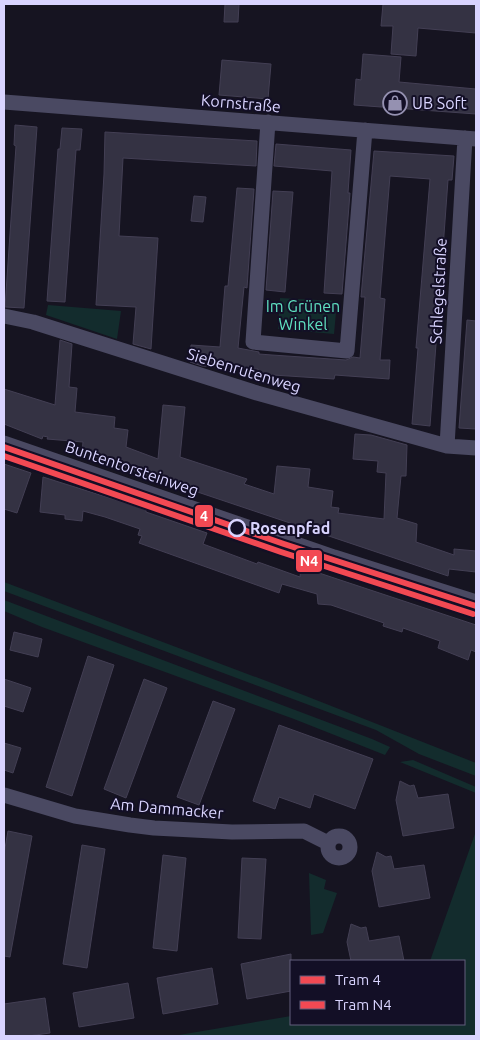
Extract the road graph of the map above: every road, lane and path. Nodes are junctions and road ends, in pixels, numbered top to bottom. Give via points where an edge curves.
1 (4, 102) edge
2 (268, 122) junction
3 (365, 130) junction
4 (471, 138) edge
5 (4, 316) edge
6 (4, 443) edge
7 (447, 446) junction
8 (476, 448) edge
9 (476, 602) edge
10 (4, 795) edge
11 (328, 843) dead end

1 - 2 street, Kornstraße
2 - 3 street, Kornstraße
2 - 3 street via 253,342 347,351
3 - 4 street, Kornstraße
4 - 7 street, Schlegelstraße via 461,204
5 - 7 street, Siebenrutenweg via 33,322 257,394
6 - 9 street, Buntentorsteinweg via 334,557
7 - 8 street, Siebenrutenweg
10 - 11 street, Am Dammacker via 75,816 130,825 225,831 304,831

